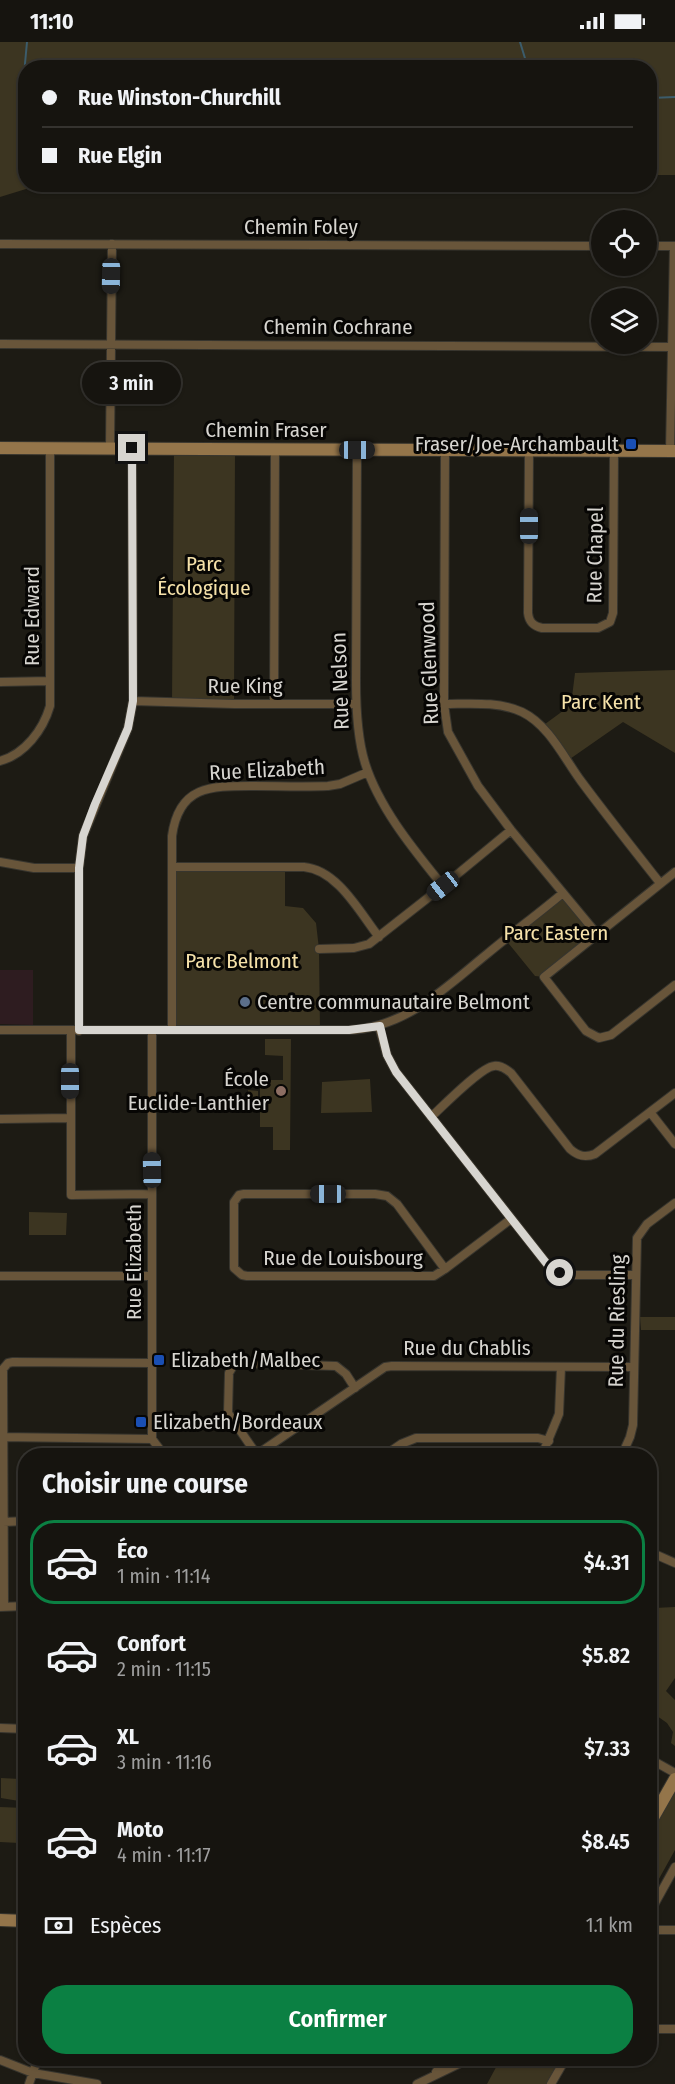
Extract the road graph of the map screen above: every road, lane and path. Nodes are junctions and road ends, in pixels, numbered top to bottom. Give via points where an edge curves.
1 (0, 244) edge
2 (112, 244) junction
3 (591, 246) edge
4 (657, 246) edge
5 (674, 246) edge
6 (0, 344) edge
7 (111, 344) junction
8 (674, 347) edge
9 (0, 448) edge
10 (50, 448) junction
11 (110, 448) junction
12 (132, 448) junction
13 (274, 449) junction
14 (357, 450) junction
15 (445, 450) junction
16 (614, 450) junction
17 (529, 451) junction
18 (672, 451) edge
19 (50, 681) junction
20 (0, 682) edge
21 (133, 701) junction
22 (274, 704) junction
23 (356, 704) junction
24 (444, 704) junction
25 (0, 761) edge
26 (368, 772) junction
27 (511, 830) junction
28 (0, 862) edge
29 (172, 867) junction
30 (79, 868) junction
31 (675, 872) edge
32 (660, 883) junction
33 (443, 886) junction
34 (563, 893) junction
35 (597, 934) junction
36 (379, 937) junction
37 (319, 949) dead end
38 (675, 985) edge
39 (380, 1026) junction
40 (0, 1030) edge
41 (152, 1030) junction
42 (172, 1030) junction
43 (75, 1031) junction
44 (675, 1093) edge
45 (650, 1112) junction
46 (431, 1117) junction
47 (70, 1118) junction
48 (0, 1119) edge
49 (675, 1144) edge
50 (152, 1194) junction
51 (675, 1203) edge
52 (512, 1219) junction
53 (445, 1269) junction
54 (636, 1275) junction
55 (0, 1276) edge
56 (152, 1276) junction
57 (152, 1363) junction
58 (561, 1367) junction
59 (633, 1367) junction
60 (355, 1388) junction
61 (1, 1437) edge
62 (152, 1439) junction
63 (549, 1441) junction
64 (159, 1448) edge
65 (252, 1448) edge
66 (267, 1448) edge
67 (395, 1448) edge
68 (546, 1448) edge
69 (625, 1448) edge
70 (18, 1521) edge
71 (3, 1522) junction
72 (657, 1555) edge
73 (675, 1563) edge
74 (18, 1606) edge
75 (2, 1607) edge
76 (0, 1728) edge
77 (18, 1729) edge
78 (657, 1762) edge
79 (675, 1773) edge
80 (675, 1779) edge
81 (657, 1811) edge
82 (675, 1867) edge
83 (657, 1899) edge
84 (0, 1920) edge
85 (18, 1920) edge
86 (657, 1930) edge
87 (675, 1930) edge
88 (657, 2028) edge
89 (675, 2029) edge
90 (0, 2060) edge
91 (35, 2066) edge
92 (441, 2066) edge
93 (454, 2066) edge
94 (561, 2066) edge
95 (33, 2073) junction
96 (434, 2075) junction
97 (29, 2084) edge
98 (97, 2084) edge
99 (417, 2084) edge
100 (429, 2084) edge
101 (551, 2084) edge

1 - 2 street, Chemin Foley
2 - 3 street, Chemin Foley
2 - 7 street
4 - 5 street
5 - 8 street
6 - 7 street, Chemin Cochrane
7 - 8 street, Chemin Cochrane
7 - 11 street
8 - 18 street
9 - 10 street, Chemin Fraser
10 - 11 street, Chemin Fraser
10 - 19 street, Rue Edward
11 - 12 street, Chemin Fraser
12 - 13 street, Chemin Fraser
12 - 21 street
13 - 14 street, Chemin Fraser
13 - 22 street
14 - 15 street, Chemin Fraser
14 - 23 street, Rue Nelson
15 - 17 street, Chemin Fraser
15 - 24 street, Rue Glenwood
16 - 17 street, Chemin Fraser
16 - 17 street, Rue Chapel via 613,613 607,625 587,628 542,628 530,622
16 - 18 street, Chemin Fraser
19 - 20 street
19 - 25 street, Rue Edward via 50,706 39,730 20,751
21 - 22 street, Rue King
21 - 30 street via 128,728 86,828
22 - 23 street, Rue King
23 - 26 street, Rue Nelson
24 - 27 street, Rue Glenwood via 452,740 473,779
24 - 32 street via 504,706 535,720
26 - 29 street, Rue Elizabeth via 328,786 218,786 198,792 182,805 175,819
26 - 33 street, Rue Nelson via 403,834
27 - 33 street
27 - 34 street, Rue Glenwood
28 - 30 street via 34,868
29 - 36 street via 318,870 337,883
29 - 42 street, Rue Elizabeth
30 - 43 street
31 - 32 street
32 - 35 street
33 - 36 street
34 - 35 street, Rue Glenwood
34 - 39 street via 430,1000
35 - 38 street via 544,977 586,1031 599,1038 611,1035
36 - 37 street via 360,948
39 - 42 street via 349,1030
39 - 46 street via 391,1064
40 - 43 street
41 - 42 street
41 - 43 street
41 - 50 street, Rue Elizabeth
43 - 47 street
44 - 45 street
45 - 46 street via 595,1154 580,1155 570,1149 511,1073 494,1066 483,1070
45 - 49 street
46 - 52 street
47 - 48 street
47 - 50 street via 71,1195
50 - 56 street, Rue Elizabeth
51 - 54 street, Rue du Riesling via 641,1230 636,1246
52 - 53 street, Rue de Louisbourg
52 - 54 street via 547,1264 560,1273
53 - 53 street, Rue de Louisbourg via 434,1276 242,1275 234,1268 234,1203 244,1194 387,1196
54 - 59 street, Rue du Riesling
55 - 56 street
56 - 57 street, Rue Elizabeth
57 - 61 street via 9,1363 2,1373
57 - 62 street, Rue Elizabeth
58 - 59 street, Rue du Chablis
58 - 60 street, Rue du Chablis via 392,1365
58 - 63 street via 560,1413
59 - 69 street, Rue du Riesling via 633,1425
60 - 65 street via 336,1366 233,1366 229,1373 228,1413
60 - 66 street, Rue du Chablis
61 - 62 street
61 - 71 street
62 - 64 street
63 - 67 street via 416,1438
63 - 68 street
70 - 71 street
71 - 75 street
72 - 73 street
74 - 75 street
76 - 77 street
78 - 79 street
80 - 81 street
82 - 83 street
84 - 85 street
86 - 87 street
88 - 89 street
90 - 95 street
91 - 95 street
92 - 96 street
93 - 96 street
94 - 101 street
95 - 97 street
95 - 98 street
96 - 99 street
96 - 100 street

